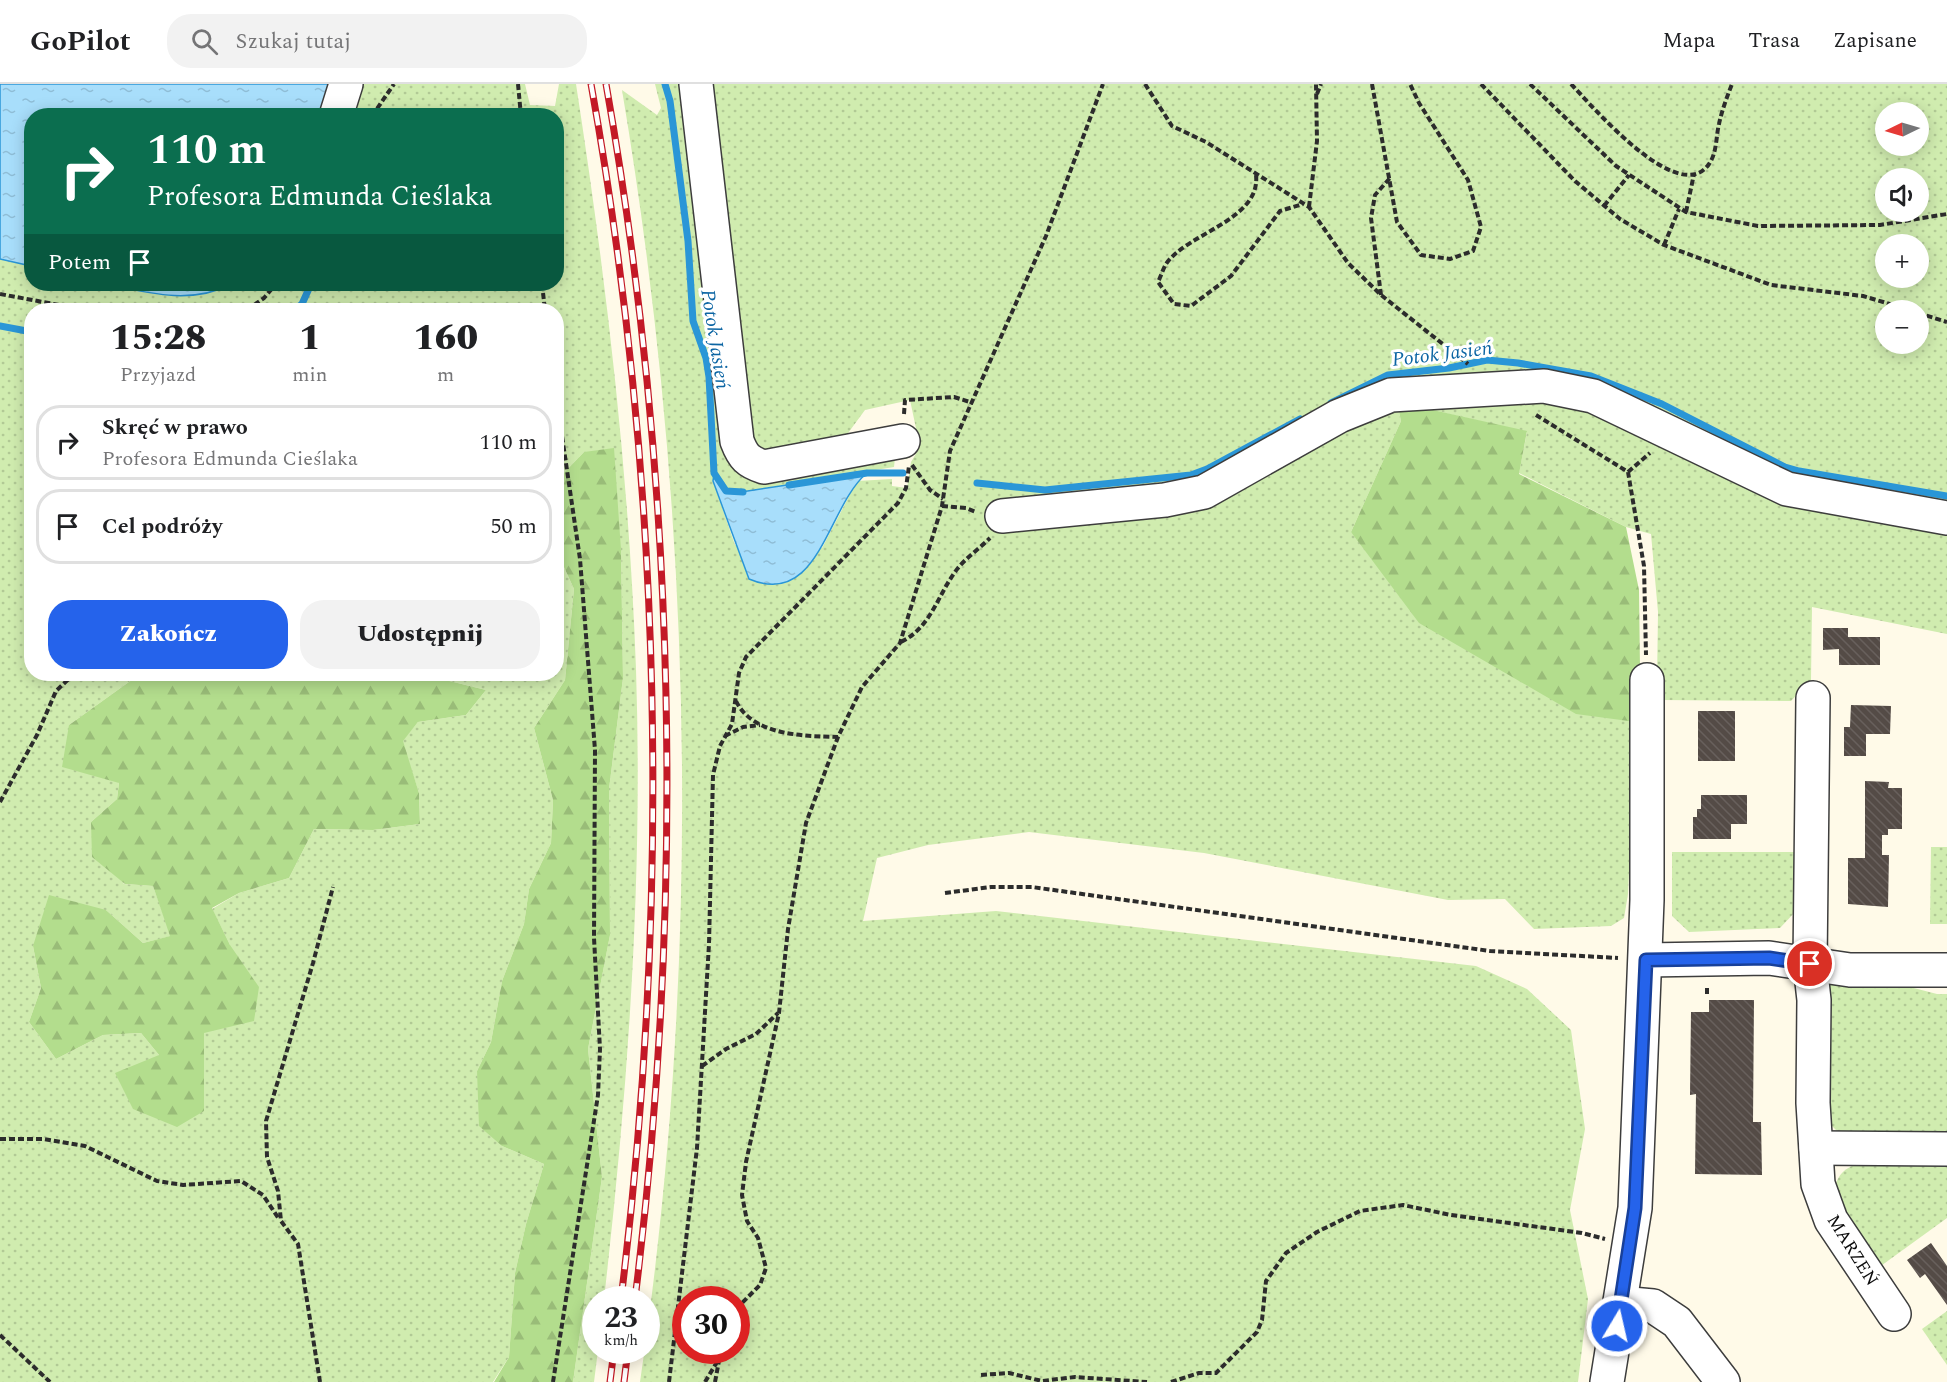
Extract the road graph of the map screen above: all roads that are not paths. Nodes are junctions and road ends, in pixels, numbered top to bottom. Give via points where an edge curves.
1 (345, 84) edge
2 (696, 84) edge
3 (338, 108) edge
4 (903, 441) road end
5 (1002, 516) road end
6 (1947, 518) edge
7 (1647, 680) road end
8 (1813, 698) dead end
9 (1646, 960) junction
10 (1810, 964) junction
11 (1947, 970) edge
12 (1816, 1148) junction
13 (1947, 1149) edge
14 (1620, 1303) junction
15 (1894, 1314) dead end
16 (1607, 1382) edge
17 (1723, 1382) edge

1 - 3 street
2 - 4 street via 737,441 742,454 750,463 764,467
5 - 6 street via 1165,500 1204,492 1339,416 1391,395 1545,386 1593,396 1787,489
7 - 9 street
8 - 10 street, MARZEŃ
9 - 10 street via 1769,958
9 - 14 street via 1635,1208
10 - 11 street via 1850,970
10 - 12 street, MARZEŃ
12 - 13 street
12 - 15 street, MARZEŃ via 1818,1184 1831,1220
14 - 16 street
14 - 17 street via 1653,1306 1677,1322

